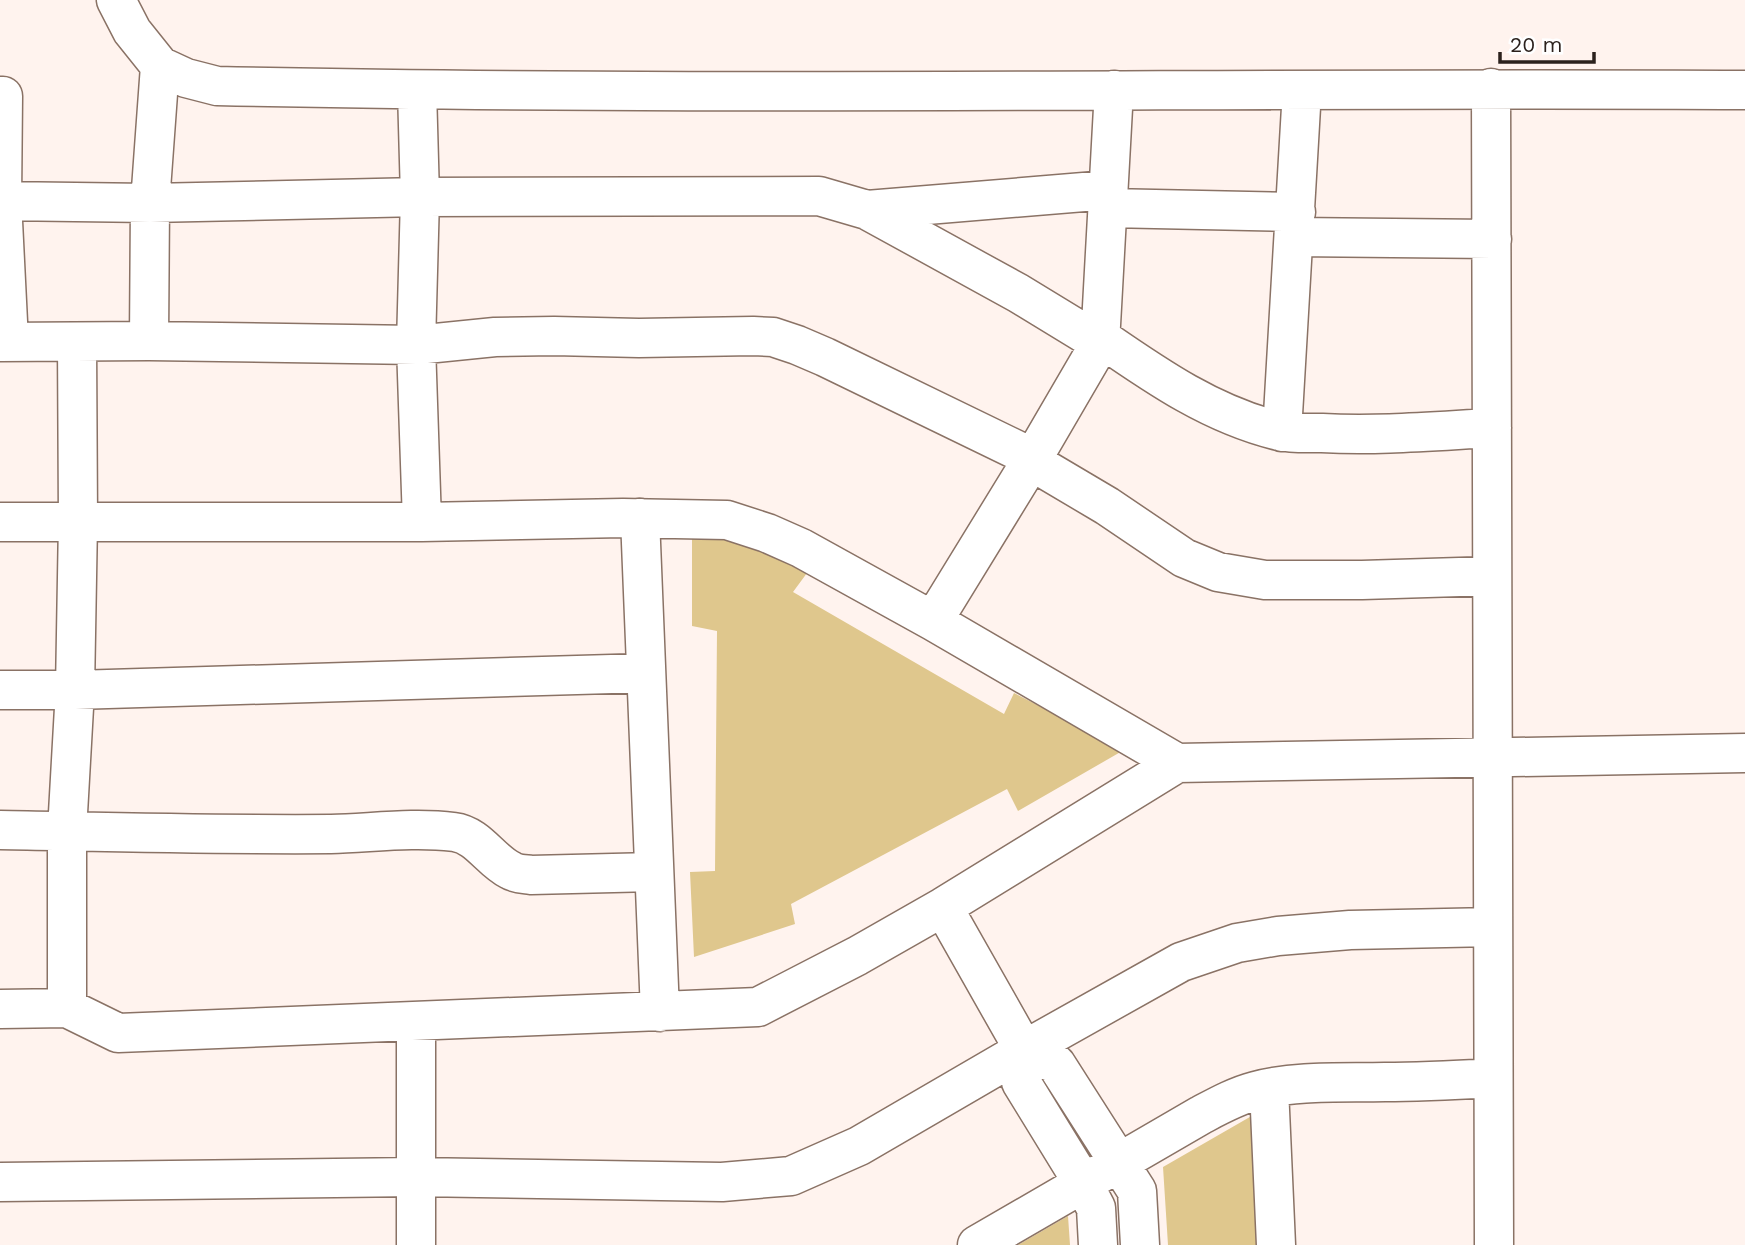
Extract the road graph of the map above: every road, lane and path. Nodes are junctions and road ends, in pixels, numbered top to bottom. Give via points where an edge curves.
1 (116, 0) edge
2 (160, 66) junction
3 (1491, 88) junction
4 (417, 90) junction
5 (1114, 90) junction
6 (1302, 90) junction
7 (1745, 90) edge
8 (0, 96) edge
9 (420, 197) junction
10 (1108, 199) junction
11 (1, 201) edge
12 (150, 202) junction
13 (867, 210) junction
14 (1295, 224) junction
15 (1492, 240) junction
16 (149, 341) junction
17 (1100, 341) junction
18 (4, 342) edge
19 (77, 343) junction
20 (416, 345) junction
21 (1492, 428) junction
22 (1283, 432) junction
23 (1032, 460) junction
24 (640, 518) junction
25 (78, 521) junction
26 (0, 522) edge
27 (422, 522) junction
28 (1492, 576) junction
29 (933, 621) junction
30 (646, 673) junction
31 (0, 690) edge
32 (75, 690) junction
33 (1745, 753) edge
34 (1492, 758) junction
35 (1177, 763) junction
36 (0, 830) edge
37 (67, 831) junction
38 (654, 872) junction
39 (943, 907) junction
40 (1493, 927) junction
41 (67, 1008) junction
42 (0, 1009) edge
43 (660, 1012) junction
44 (416, 1022) junction
45 (1024, 1049) junction
46 (1493, 1078) junction
47 (1269, 1088) junction
48 (1118, 1162) junction
49 (416, 1177) junction
50 (0, 1182) edge
51 (1083, 1183) junction
52 (416, 1245) edge
53 (977, 1245) edge
54 (1098, 1245) edge
55 (1140, 1245) edge
56 (1276, 1245) edge
57 (1494, 1245) edge

1 - 2 street via 132,31
2 - 4 street via 217,86
2 - 12 street
3 - 6 street
3 - 7 street
3 - 15 street
4 - 5 street
4 - 9 street
5 - 6 street
5 - 10 street
6 - 14 street
8 - 11 street
9 - 12 street
9 - 13 street via 819,196
9 - 20 street
10 - 13 street
10 - 14 street
10 - 17 street
11 - 12 street
11 - 18 street
12 - 16 street
13 - 17 street
14 - 15 street
14 - 22 street
15 - 21 street
16 - 19 street
16 - 20 street
17 - 22 street via 1202,401
17 - 23 street
18 - 19 street
19 - 25 street
20 - 23 street via 507,337 773,337 825,357
20 - 27 street
21 - 22 street via 1361,435
21 - 28 street
23 - 28 street via 1184,558 1218,572 1265,580
23 - 29 street
24 - 27 street
24 - 29 street via 727,520 768,533
24 - 30 street
25 - 26 street
25 - 27 street
25 - 32 street
28 - 34 street
29 - 35 street
30 - 32 street
30 - 38 street
31 - 32 street
32 - 37 street
33 - 34 street
34 - 35 street
34 - 40 street
35 - 39 street
36 - 37 street
37 - 38 street via 456,832 512,872
37 - 41 street
38 - 43 street
39 - 43 street via 758,1007
39 - 45 street
40 - 45 street via 1350,930 1237,943 1181,962
40 - 46 street
41 - 42 street
41 - 44 street via 118,1033
43 - 44 street
44 - 49 street
45 - 48 street via 1056,1064
45 - 49 street via 859,1146 791,1176 722,1181
45 - 51 street via 1021,1082
46 - 47 street
46 - 57 street
47 - 48 street via 1226,1102
47 - 56 street
48 - 51 street
48 - 55 street via 1137,1191
49 - 50 street
49 - 52 street
51 - 53 street
51 - 54 street via 1096,1208

